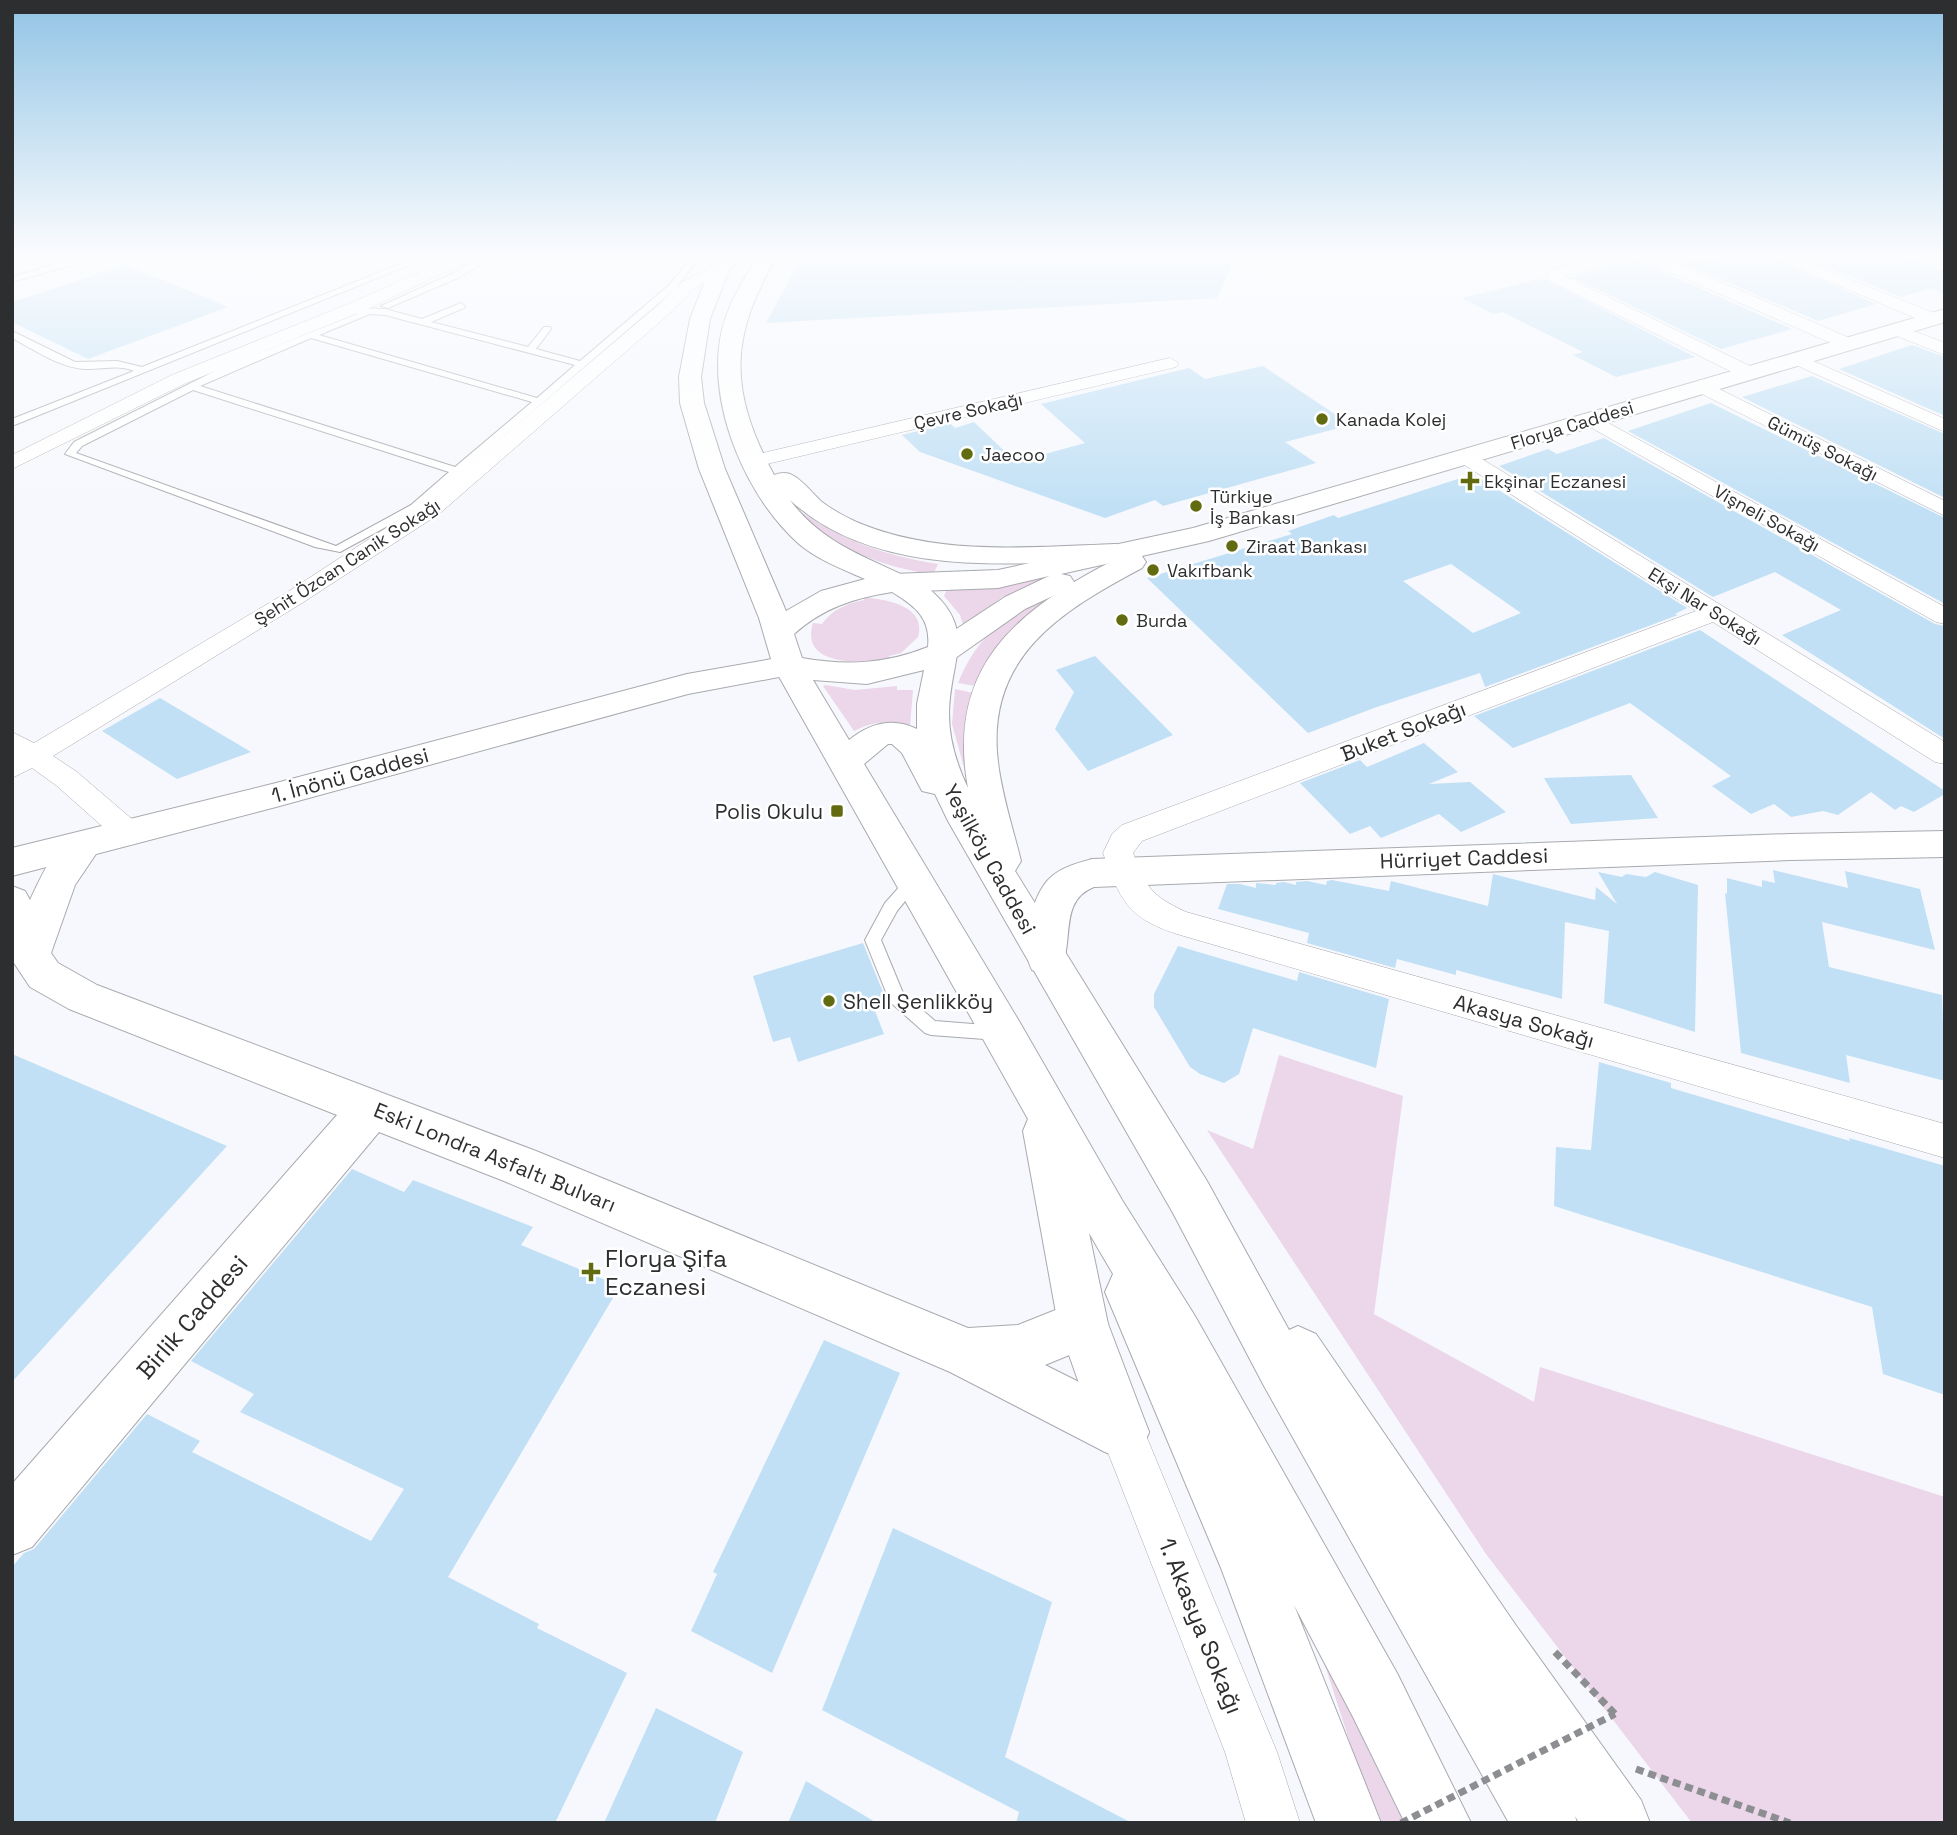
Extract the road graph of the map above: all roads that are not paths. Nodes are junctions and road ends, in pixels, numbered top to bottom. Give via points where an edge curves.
1 (21, 339) edge
2 (220, 339) edge
3 (287, 339) edge
4 (305, 339) edge
5 (321, 339) edge
6 (484, 339) edge
7 (540, 339) edge
8 (610, 339) edge
9 (630, 339) edge
10 (696, 339) edge
11 (730, 339) edge
12 (1679, 339) edge
13 (1836, 339) edge
14 (1861, 339) edge
15 (1918, 339) edge
16 (1846, 343) junction
17 (1945, 350) edge
18 (530, 351) junction
19 (1795, 358) junction
20 (1170, 363) dead end
21 (580, 364) junction
22 (141, 370) junction
23 (1747, 372) junction
24 (191, 386) junction
25 (1701, 386) junction
26 (538, 401) junction
27 (1590, 419) junction
28 (12, 423) edge
29 (1945, 426) edge
30 (739, 430) junction
31 (1465, 457) junction
32 (767, 458) junction
33 (12, 463) edge
34 (456, 471) junction
35 (1945, 510) edge
36 (1123, 557) junction
37 (892, 583) junction
38 (1714, 613) junction
39 (1945, 617) edge
40 (778, 632) junction
41 (943, 652) junction
42 (789, 666) junction
43 (687, 684) junction
44 (20, 755) edge
45 (1945, 755) edge
46 (845, 763) junction
47 (957, 803) junction
48 (130, 834) junction
49 (1945, 844) edge
50 (85, 845) junction
51 (12, 862) edge
52 (1124, 870) junction
53 (915, 879) junction
54 (12, 901) edge
55 (1012, 901) junction
56 (30, 956) junction
57 (1046, 959) junction
58 (1004, 1034) junction
59 (1038, 1095) junction
60 (372, 1107) junction
61 (1945, 1141) edge
62 (1190, 1197) junction
63 (1105, 1216) junction
64 (1083, 1324) junction
65 (968, 1354) junction
66 (1122, 1432) junction
67 (12, 1527) edge
68 (1273, 1823) edge
69 (1349, 1823) edge
70 (1439, 1823) edge
71 (1545, 1823) edge
72 (1618, 1823) edge

1 - 22 lane via 82,366 123,362
2 - 22 lane
3 - 33 street via 179,379
4 - 24 lane
5 - 26 lane
6 - 18 lane
7 - 18 lane
8 - 21 lane
9 - 44 street, Şehit Özcan Canik Sokağı via 431,509 294,598
10 - 40 main road via 690,377 698,429
11 - 30 main road, Yeşilköy Caddesi via 727,368
12 - 23 street
13 - 16 street
14 - 16 main road, Florya Caddesi
15 - 17 street
16 - 19 main road, Florya Caddesi
18 - 21 lane
19 - 23 main road, Florya Caddesi
19 - 29 street
20 - 32 street, Çevre Sokağı
21 - 26 lane
22 - 28 lane
23 - 25 main road, Florya Caddesi
24 - 34 lane
24 - 34 lane via 78,444 70,454 336,550 415,507
25 - 27 main road, Florya Caddesi
25 - 35 street, Gümüş Sokağı
26 - 34 lane
27 - 31 main road, Florya Caddesi
27 - 39 street, Vişneli Sokağı
30 - 32 main road
30 - 37 main road, Yeşilköy Caddesi via 774,496 797,527 818,545
31 - 36 main road, Florya Caddesi
31 - 38 street, Ekşi Nar Sokağı
32 - 36 main road via 794,493 812,507 886,542 947,553
36 - 37 main road, Florya Caddesi via 998,579
36 - 41 main road, Florya Caddesi via 1014,603
36 - 55 main road via 1022,635 997,669 988,691 979,728 981,757
37 - 40 main road, Florya Caddesi via 821,600
37 - 41 main road, Yeşilköy Caddesi via 932,606 940,619
38 - 45 street, Ekşi Nar Sokağı
38 - 52 street, Buket Sokağı via 1132,833 1118,853
40 - 42 main road
40 - 43 main road, Florya Caddesi via 742,657
41 - 42 main road, Florya Caddesi via 900,670 871,675
41 - 47 main road, Yeşilköy Caddesi via 933,719 942,771
42 - 43 main road
42 - 46 main road
43 - 48 main road, 1. İnönü Caddesi
44 - 48 street via 67,779
46 - 47 main road via 869,739 882,733 904,736 914,745 928,775
46 - 53 main road
47 - 55 main road, Yeşilköy Caddesi
48 - 50 main road, 1. İnönü Caddesi
49 - 52 main road, Hürriyet Caddesi
50 - 51 main road, 1. İnönü Caddesi
50 - 56 main road via 47,900
52 - 57 main road, Hürriyet Caddesi via 1066,882 1053,902
52 - 61 street, Akasya Sokağı via 1133,892 1152,911 1177,922
53 - 58 main road
53 - 58 lane via 891,907 873,940 896,997 931,1028
54 - 56 main road
55 - 57 main road, Yeşilköy Caddesi
56 - 60 main road, Eski Londra Asfaltı Bulvarı via 44,975 83,997
57 - 62 main road, Yeşilköy Caddesi
58 - 59 main road
59 - 63 main road
59 - 64 main road
60 - 65 main road, Eski Londra Asfaltı Bulvarı
60 - 67 main road, Birlik Caddesi
62 - 71 main road via 1282,1368
62 - 72 main road
63 - 69 main road via 1134,1306 1249,1565
63 - 70 main road via 1251,1468
64 - 65 main road via 1018,1351
64 - 66 main road
65 - 66 main road, Eski Londra Asfaltı Bulvarı
66 - 68 street, 1. Akasya Sokağı via 1251,1752

